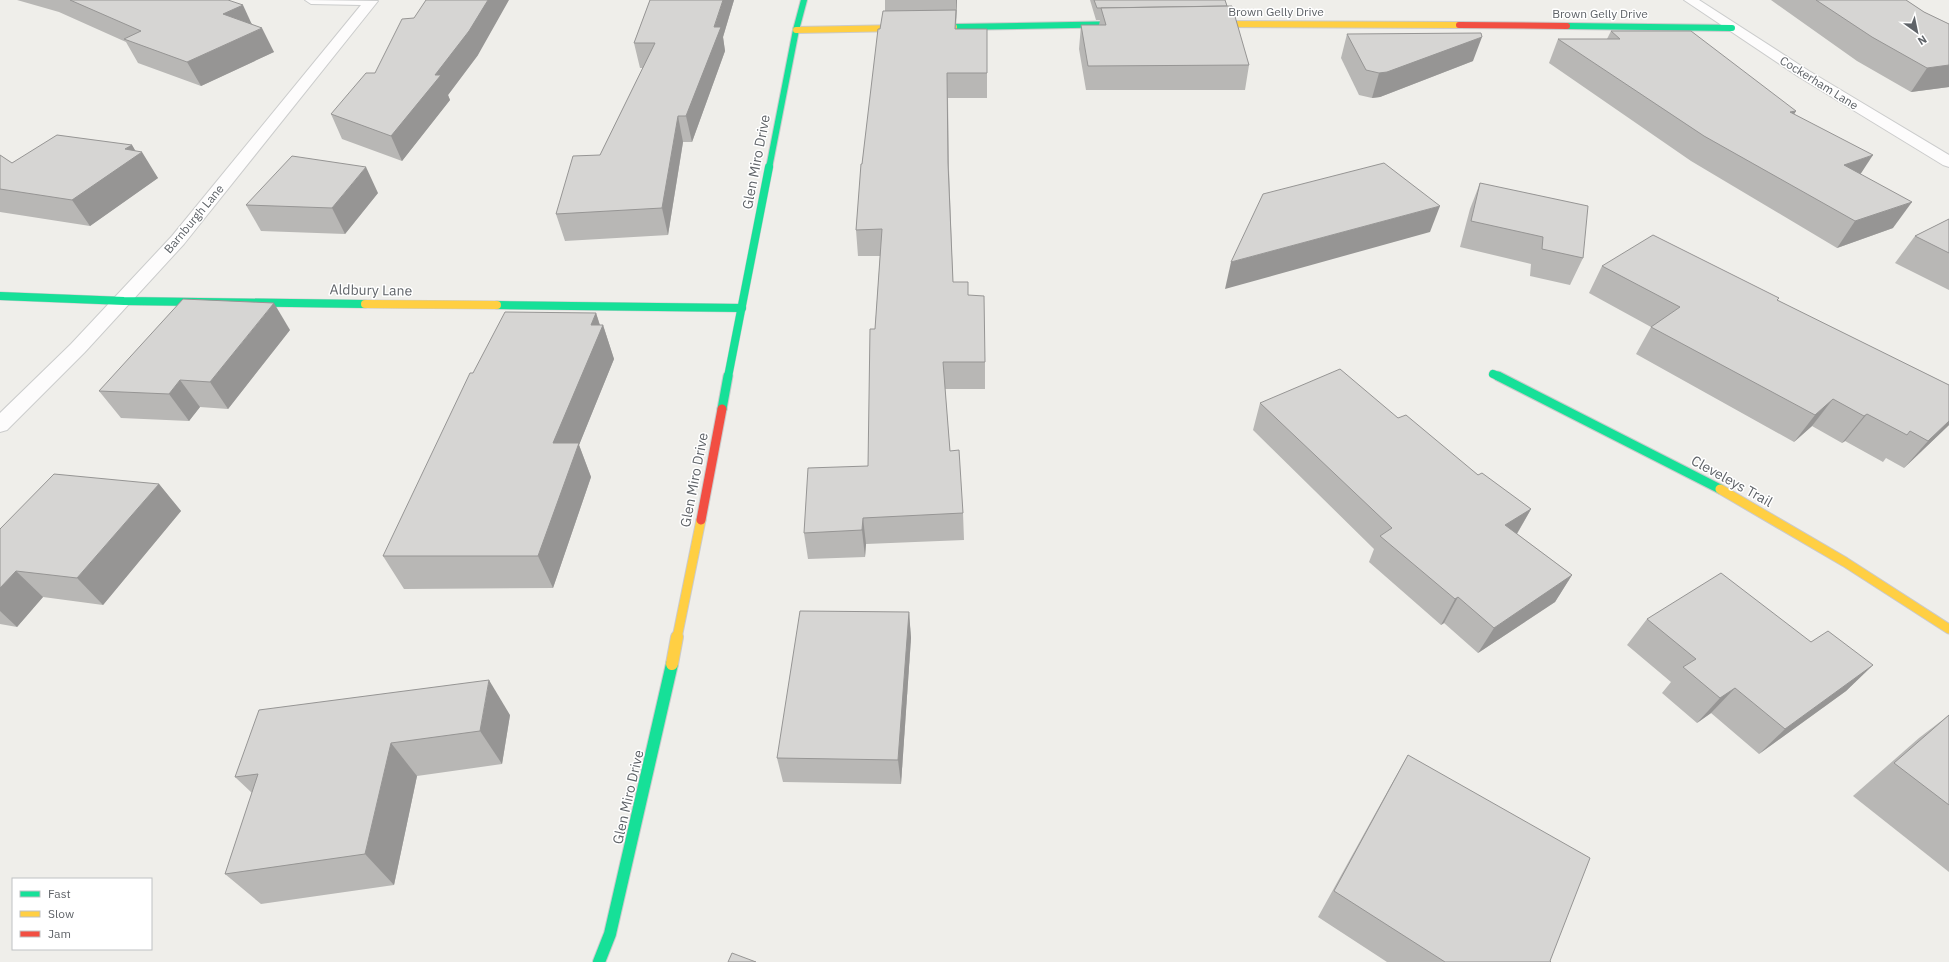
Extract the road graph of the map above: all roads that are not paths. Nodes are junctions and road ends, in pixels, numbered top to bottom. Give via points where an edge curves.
1 (312, 0) edge
2 (372, 0) edge
3 (804, 0) edge
4 (1690, 0) edge
5 (1138, 24) edge
6 (1200, 24) edge
7 (1732, 28) junction
8 (796, 30) junction
9 (1949, 162) edge
10 (0, 296) edge
11 (124, 301) junction
12 (742, 308) junction
13 (1493, 374) dead end
14 (0, 424) edge
15 (1949, 629) edge
16 (599, 962) edge

1 - 2 street
2 - 11 street, Barnburgh Lane via 178,240
3 - 8 street, Glen Miro Drive
4 - 7 street, Cockerham Lane
5 - 8 street
6 - 7 street, Brown Gelly Drive
7 - 9 street, Cockerham Lane
8 - 12 street, Glen Miro Drive
10 - 11 street, Aldbury Lane
11 - 12 street, Aldbury Lane
11 - 14 street, Barnburgh Lane
12 - 16 street, Glen Miro Drive via 667,692 610,934
13 - 15 street, Cleveleys Trail via 1748,505 1888,587

